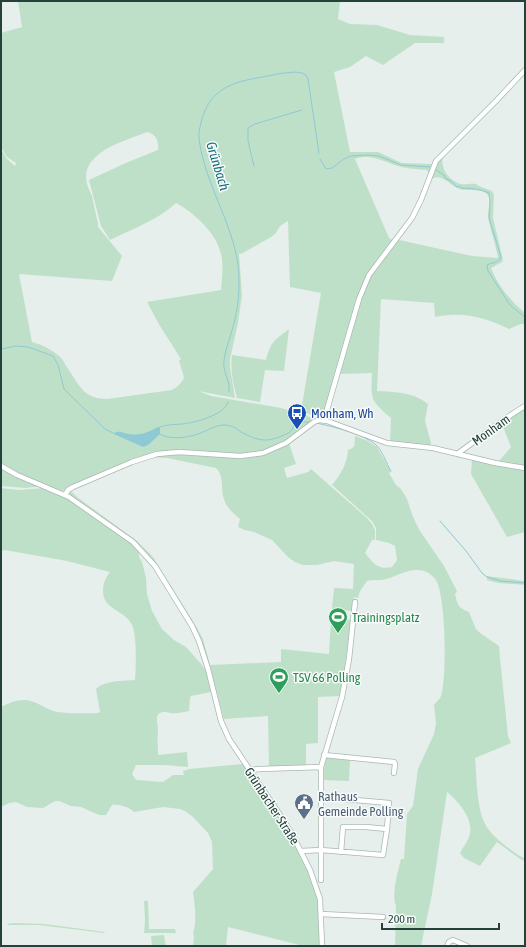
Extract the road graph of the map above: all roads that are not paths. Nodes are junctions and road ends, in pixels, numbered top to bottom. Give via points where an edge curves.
1 (525, 70) edge
2 (525, 406) edge
3 (324, 420) junction
4 (457, 454) junction
5 (1, 466) edge
6 (525, 468) edge
7 (65, 495) junction
8 (355, 602) dead end
9 (324, 755) junction
10 (321, 767) junction
11 (250, 770) junction
12 (394, 773) dead end
13 (321, 797) junction
14 (387, 829) junction
15 (321, 850) junction
16 (301, 851) junction
17 (341, 852) junction
18 (321, 880) dead end
19 (321, 914) junction
20 (383, 917) dead end
21 (322, 946) edge
22 (447, 946) edge
23 (467, 946) edge

1 - 3 street via 436,161 412,218 370,275 359,299
2 - 4 street, Monham
3 - 4 street via 382,442
3 - 7 street via 312,423 286,443 263,453 240,456 179,452 157,454 73,487
4 - 6 street
5 - 7 street, Grünbacher Straße
7 - 11 street, Grünbacher Straße via 133,542 150,560 192,626 199,641 226,732
8 - 9 street via 342,697
9 - 10 street
9 - 12 street via 394,762
10 - 11 street
10 - 13 street
11 - 16 street, Grünbacher Straße
13 - 14 street via 389,803
13 - 15 street
14 - 17 street via 383,855
14 - 17 street via 343,827
15 - 16 street
15 - 17 street
15 - 18 street
16 - 19 street, Grünbacher Straße via 317,888
19 - 20 street
19 - 21 street, Grünbacher Straße
22 - 23 street via 448,942 453,940

